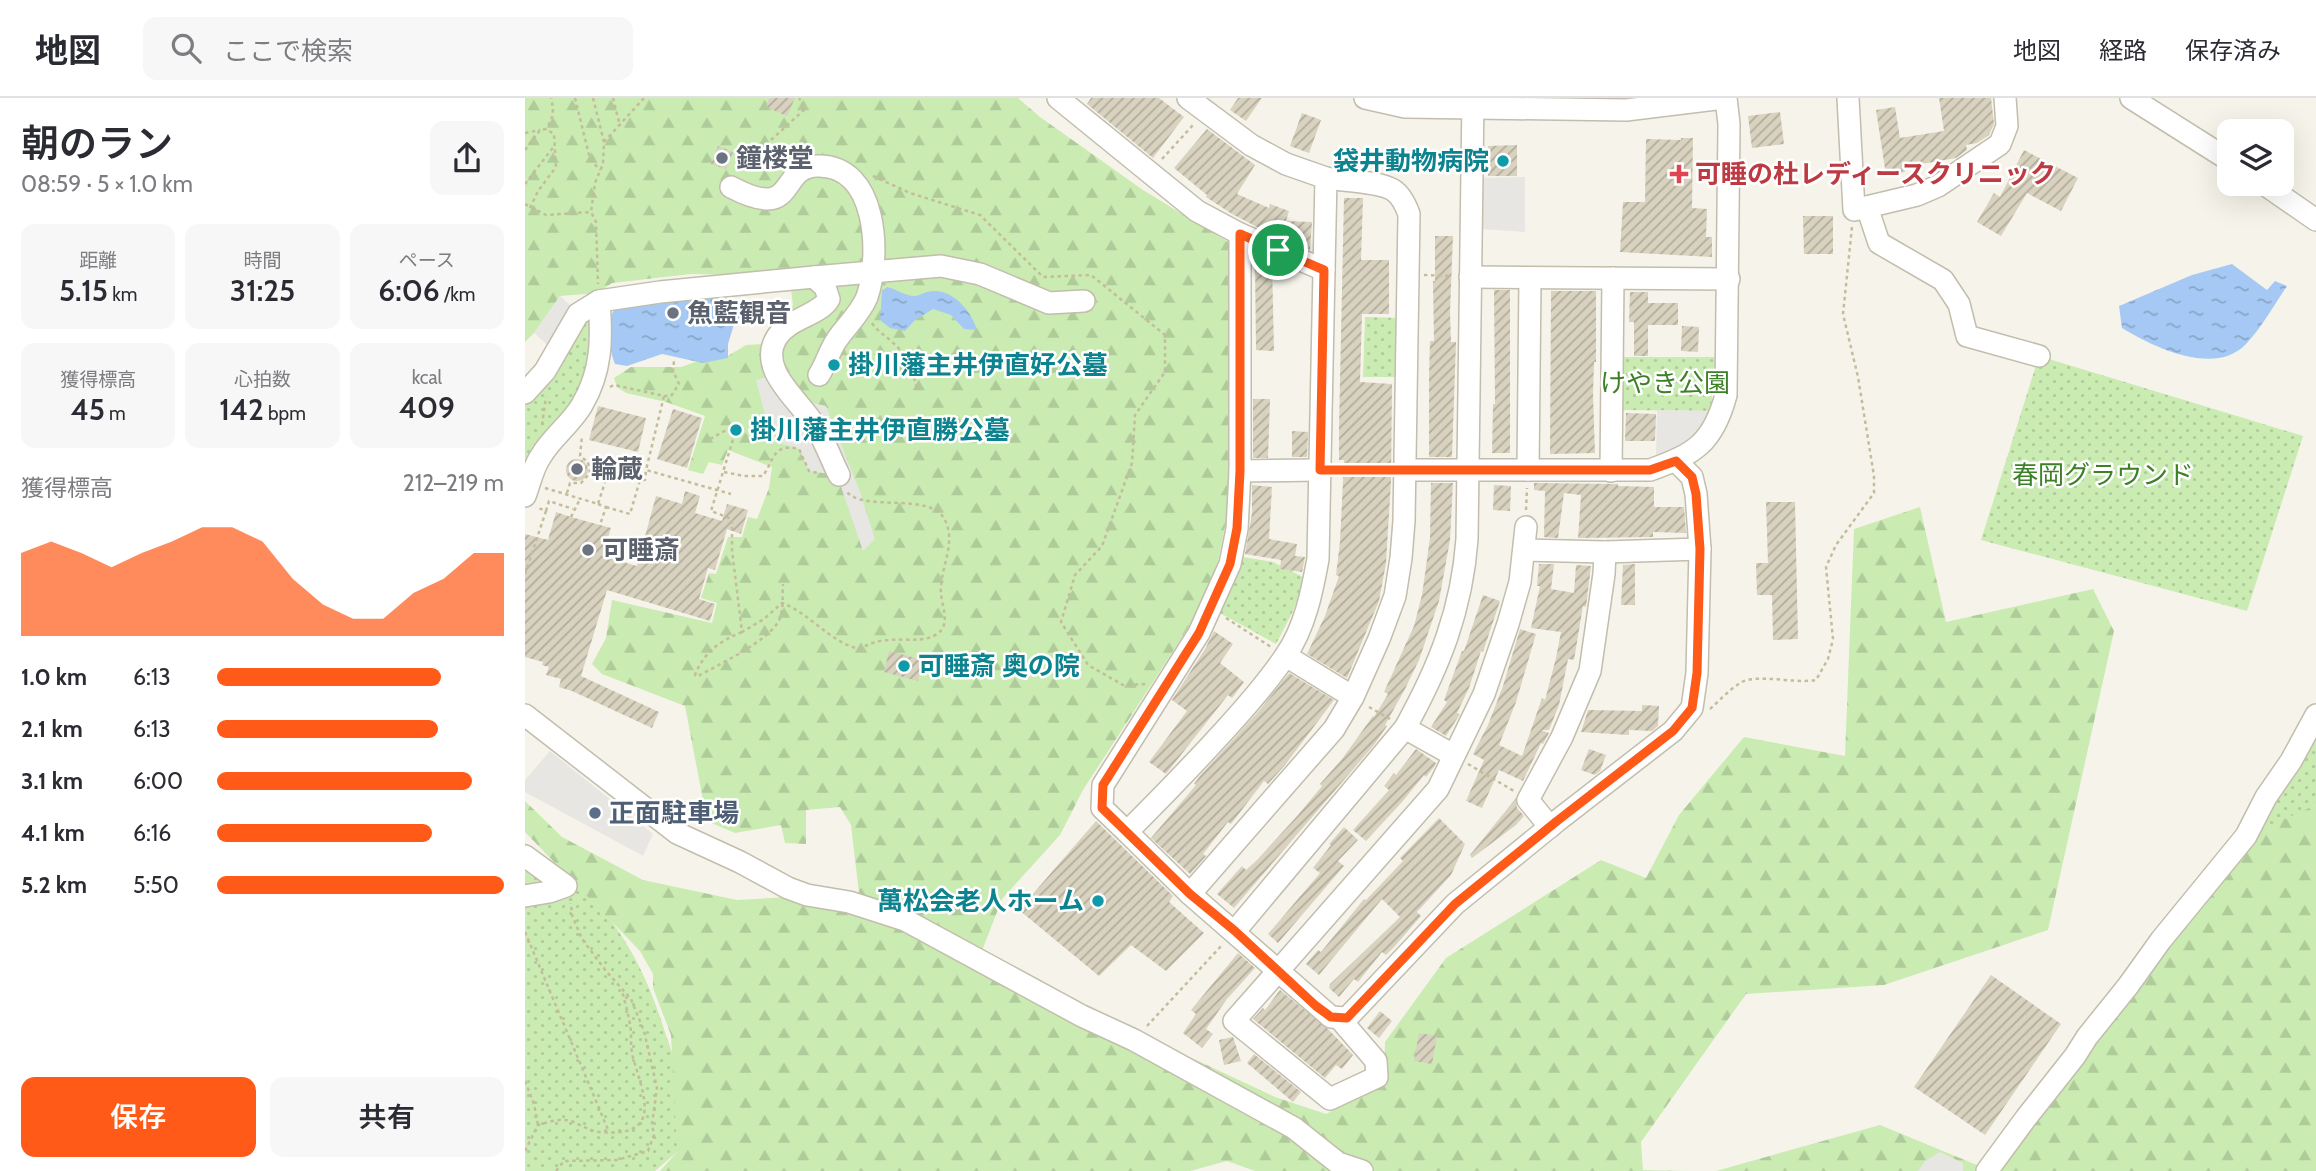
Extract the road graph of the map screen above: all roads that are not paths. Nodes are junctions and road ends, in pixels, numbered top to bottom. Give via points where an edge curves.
1 (1058, 98) edge
2 (1365, 98) edge
3 (1725, 98) edge
4 (1848, 98) edge
5 (2005, 98) edge
6 (2131, 98) edge
7 (1473, 104) edge
8 (1197, 105) edge
9 (2217, 152) edge
10 (1326, 178) junction
11 (731, 187) dead end
12 (2281, 196) edge
13 (1860, 209) junction
14 (2316, 220) edge
15 (1240, 234) junction
16 (1324, 270) junction
17 (871, 272) junction
18 (814, 277) junction
19 (1470, 277) junction
20 (1530, 278) junction
21 (1613, 278) junction
22 (1729, 279) junction
23 (599, 301) junction
24 (1084, 301) dead end
25 (2039, 356) dead end
26 (819, 375) dead end
27 (525, 393) edge
28 (1676, 461) junction
29 (1468, 469) junction
30 (1320, 470) junction
31 (1404, 470) junction
32 (1528, 470) junction
33 (1240, 471) junction
34 (1611, 471) junction
35 (839, 475) road end
36 (534, 497) edge
37 (1526, 527) road end
38 (1700, 549) junction
39 (1524, 550) junction
40 (1605, 552) junction
41 (1286, 656) junction
42 (1353, 697) junction
43 (525, 715) edge
44 (2316, 715) edge
45 (1405, 729) junction
46 (1453, 755) junction
47 (1550, 827) junction
48 (1127, 832) junction
49 (525, 856) edge
50 (1190, 894) junction
51 (525, 896) edge
52 (1235, 931) junction
53 (1277, 970) junction
54 (1339, 1018) junction
55 (1362, 1171) edge
56 (1987, 1171) edge

1 - 15 street via 1197,211
2 - 7 street via 1405,107
3 - 7 street via 1626,110
3 - 22 street via 1730,124
4 - 13 street
5 - 13 street via 2007,126 2000,144 1938,186
6 - 9 street
7 - 19 street
8 - 10 street via 1251,145
10 - 16 street
10 - 31 street via 1395,191 1409,214
11 - 17 street via 758,199 776,198 799,171 815,166 831,167 852,179 868,205 873,229
12 - 14 street
13 - 25 street via 1879,243 1943,280 1959,304 1967,336
15 - 16 street
15 - 33 street
16 - 30 street
17 - 18 street
17 - 24 street via 912,267 963,269 1049,303
17 - 26 street via 862,307
18 - 23 street
18 - 35 street via 829,299 778,336 773,362 781,382 816,427
19 - 20 street
19 - 29 street
20 - 21 street
20 - 32 street
21 - 22 street
21 - 34 street
22 - 28 street via 1726,395 1721,416 1709,438
23 - 27 street via 578,314 545,371
23 - 36 street via 602,338 594,378 582,405 540,456
28 - 34 street via 1650,470
28 - 38 street via 1692,477
29 - 31 street
29 - 32 street
29 - 45 street via 1467,539 1459,601 1426,691
30 - 33 street
30 - 41 street via 1313,588
31 - 42 street via 1395,596
32 - 34 street
33 - 48 street via 1230,564 1211,609 1103,785 1102,808
37 - 39 street
38 - 40 street
38 - 47 street via 1692,708 1673,731
39 - 40 street
39 - 46 street via 1520,582 1484,694
40 - 47 street via 1590,671 1528,800
41 - 42 street
41 - 48 street via 1250,702
42 - 50 street via 1334,729
43 - 55 street via 677,833 788,888 905,920 1134,1040 1294,1128 1338,1163
44 - 56 street via 2246,836 2161,940
45 - 46 street
45 - 52 street
46 - 53 street via 1438,789
47 - 54 street via 1455,904 1347,1018
48 - 50 street
49 - 51 street via 566,886
50 - 52 street
52 - 53 street
53 - 54 street via 1316,1006
53 - 54 street via 1234,1021 1330,1099 1377,1077 1376,1060

